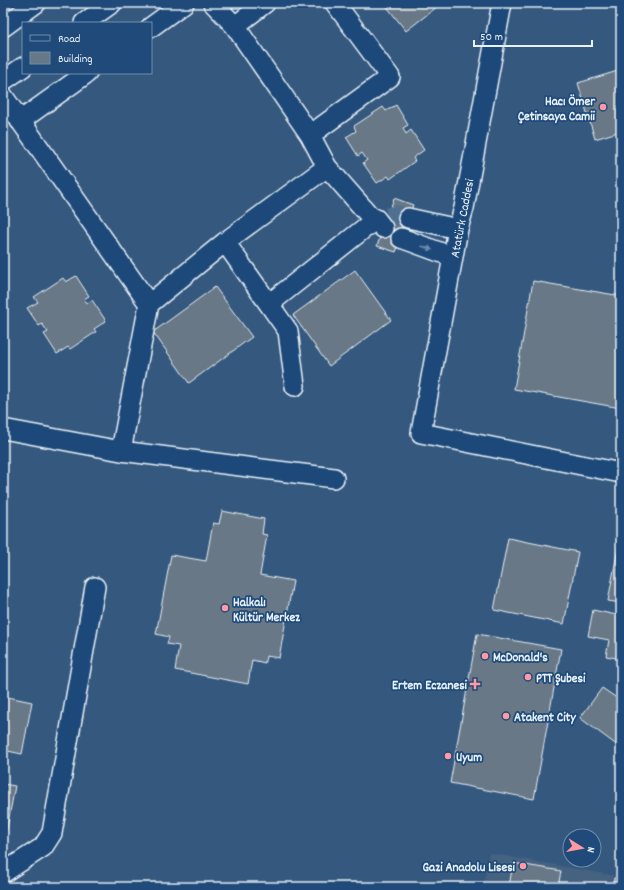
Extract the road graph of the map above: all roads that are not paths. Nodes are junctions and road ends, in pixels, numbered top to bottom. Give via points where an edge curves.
1 (36, 3) edge
2 (112, 3) edge
3 (184, 3) edge
4 (213, 3) edge
5 (265, 3) edge
6 (336, 3) edge
7 (502, 3) edge
8 (85, 22) edge
9 (152, 26) edge
10 (235, 26) junction
11 (3, 27) edge
12 (22, 68) edge
13 (86, 74) edge
14 (3, 81) edge
15 (3, 96) edge
16 (20, 121) junction
17 (310, 135) junction
18 (327, 167) junction
19 (408, 218) tunnel mouth
20 (458, 229) junction
21 (401, 238) tunnel mouth
22 (225, 242) junction
23 (453, 257) junction
24 (149, 304) junction
25 (270, 304) junction
26 (294, 386) dead end
27 (3, 429) edge
28 (121, 451) junction
29 (621, 473) edge
30 (334, 478) dead end
31 (95, 587) dead end
32 (3, 873) edge

1 - 11 street
2 - 8 street
3 - 9 street
4 - 10 street
5 - 10 street
6 - 17 street via 390,77
7 - 20 street, Atatürk Caddesi
10 - 17 street
12 - 14 street
13 - 16 street
15 - 16 street
16 - 24 street
17 - 18 street
18 - 22 street
18 - 25 street via 370,216 381,221
19 - 20 street
20 - 23 street, Atatürk Caddesi
21 -> 23 street
22 - 24 street
22 - 25 street
23 - 29 street, Atatürk Caddesi via 421,433
24 - 28 street
25 - 26 street via 288,331
27 - 28 street
28 - 30 street
31 - 32 street via 52,833 43,847

